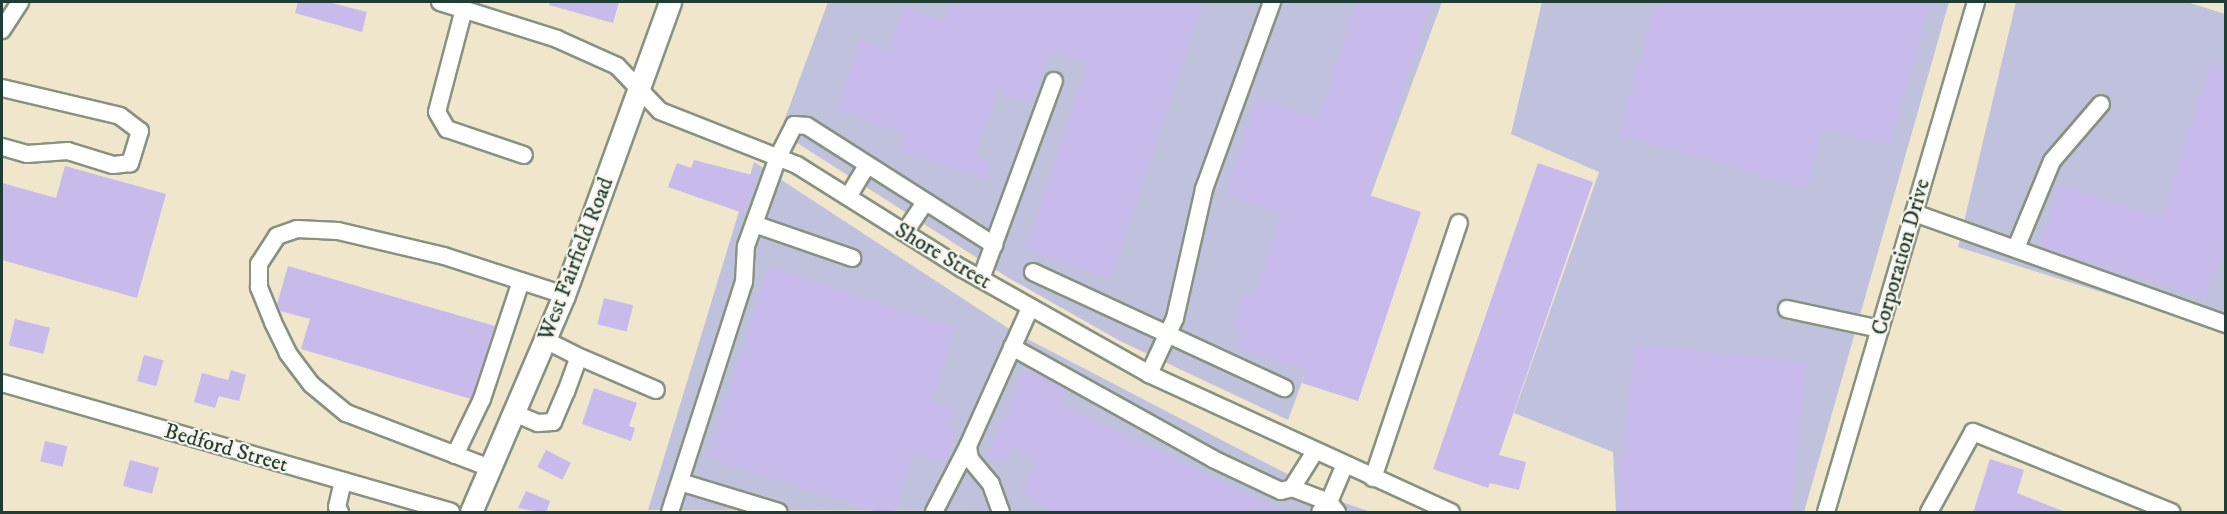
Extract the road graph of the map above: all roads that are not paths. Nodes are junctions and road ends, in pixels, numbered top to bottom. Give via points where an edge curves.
1 (20, 2) edge
2 (440, 2) edge
3 (670, 2) edge
4 (1272, 2) edge
5 (1976, 2) edge
6 (464, 9) junction
7 (2, 30) edge
8 (1054, 81) dead end
9 (2, 88) edge
10 (639, 89) junction
11 (2102, 104) dead end
12 (2, 147) edge
13 (524, 155) dead end
14 (778, 157) junction
15 (867, 165) junction
16 (848, 197) junction
17 (925, 202) junction
18 (1914, 213) junction
19 (1459, 223) dead end
20 (754, 224) junction
21 (904, 232) junction
22 (994, 245) junction
23 (2016, 248) junction
24 (852, 258) dead end
25 (1033, 272) dead end
26 (981, 279) junction
27 (521, 281) junction
28 (564, 295) junction
29 (1030, 308) junction
30 (1787, 309) dead end
31 (2226, 324) edge
32 (1880, 329) junction
33 (1168, 333) junction
34 (546, 340) junction
35 (1012, 347) junction
36 (574, 355) junction
37 (1149, 374) junction
38 (2, 382) edge
39 (1284, 388) dead end
40 (656, 390) dead end
41 (514, 413) junction
42 (968, 446) junction
43 (1314, 453) junction
44 (455, 455) junction
45 (1344, 466) junction
46 (490, 468) junction
47 (1373, 478) junction
48 (343, 481) junction
49 (680, 482) junction
50 (1292, 488) junction
51 (416, 508) edge
52 (1329, 509) edge
53 (340, 513) edge
54 (451, 513) edge
55 (471, 513) edge
56 (670, 513) edge
57 (779, 513) edge
58 (934, 513) edge
59 (1001, 513) edge
60 (1451, 513) edge
61 (1826, 513) edge
62 (1929, 513) edge
63 (2171, 513) edge

1 - 7 street
2 - 6 street, Shore Street
3 - 10 main road, West Fairfield Road
4 - 33 street via 1204,189
5 - 18 street, Corporation Drive
6 - 10 street, Shore Street via 557,39 617,66
6 - 13 street via 436,112 447,129
8 - 22 street
9 - 12 street via 120,116 140,131 130,163 113,165 68,151 27,154
10 - 14 street, Shore Street via 660,111
10 - 28 main road, West Fairfield Road
11 - 23 street via 2052,161
14 - 15 street via 794,125 807,126
14 - 16 street, Shore Street
14 - 20 street
15 - 16 street
15 - 17 street
16 - 21 street, Shore Street
17 - 21 street
17 - 22 street
18 - 23 street
18 - 32 street, Corporation Drive
19 - 47 street
20 - 24 street
20 - 49 street via 746,246 744,282
21 - 26 street, Shore Street
22 - 26 street
23 - 31 street
25 - 33 street
26 - 29 street, Shore Street
27 - 28 street
27 - 44 street via 482,399
27 - 44 street via 444,256 338,231 297,229 276,236 259,264 259,287 273,322 288,353 311,384 346,413
28 - 34 main road, West Fairfield Road
29 - 35 street
29 - 37 street, Shore Street
30 - 32 street
32 - 61 street, Corporation Drive
33 - 37 street
33 - 39 street
34 - 36 street
34 - 41 main road, West Fairfield Road
35 - 42 street
35 - 50 street via 1214,459 1281,491
36 - 40 street
36 - 41 street via 577,361 553,422 538,423
37 - 43 street, Shore Street
38 - 48 street, Bedford Street
41 - 46 main road, West Fairfield Road
42 - 58 street
42 - 59 street via 970,459 991,484
43 - 45 street, Shore Street
43 - 50 street
44 - 46 street
45 - 47 street, Shore Street
45 - 52 street
46 - 55 main road, West Fairfield Road
47 - 60 street, Shore Street
48 - 51 street, Bedford Street
48 - 53 street via 337,507
49 - 56 street
49 - 57 street
50 - 52 street
51 - 54 street, Bedford Street
62 - 63 street via 1973,432

